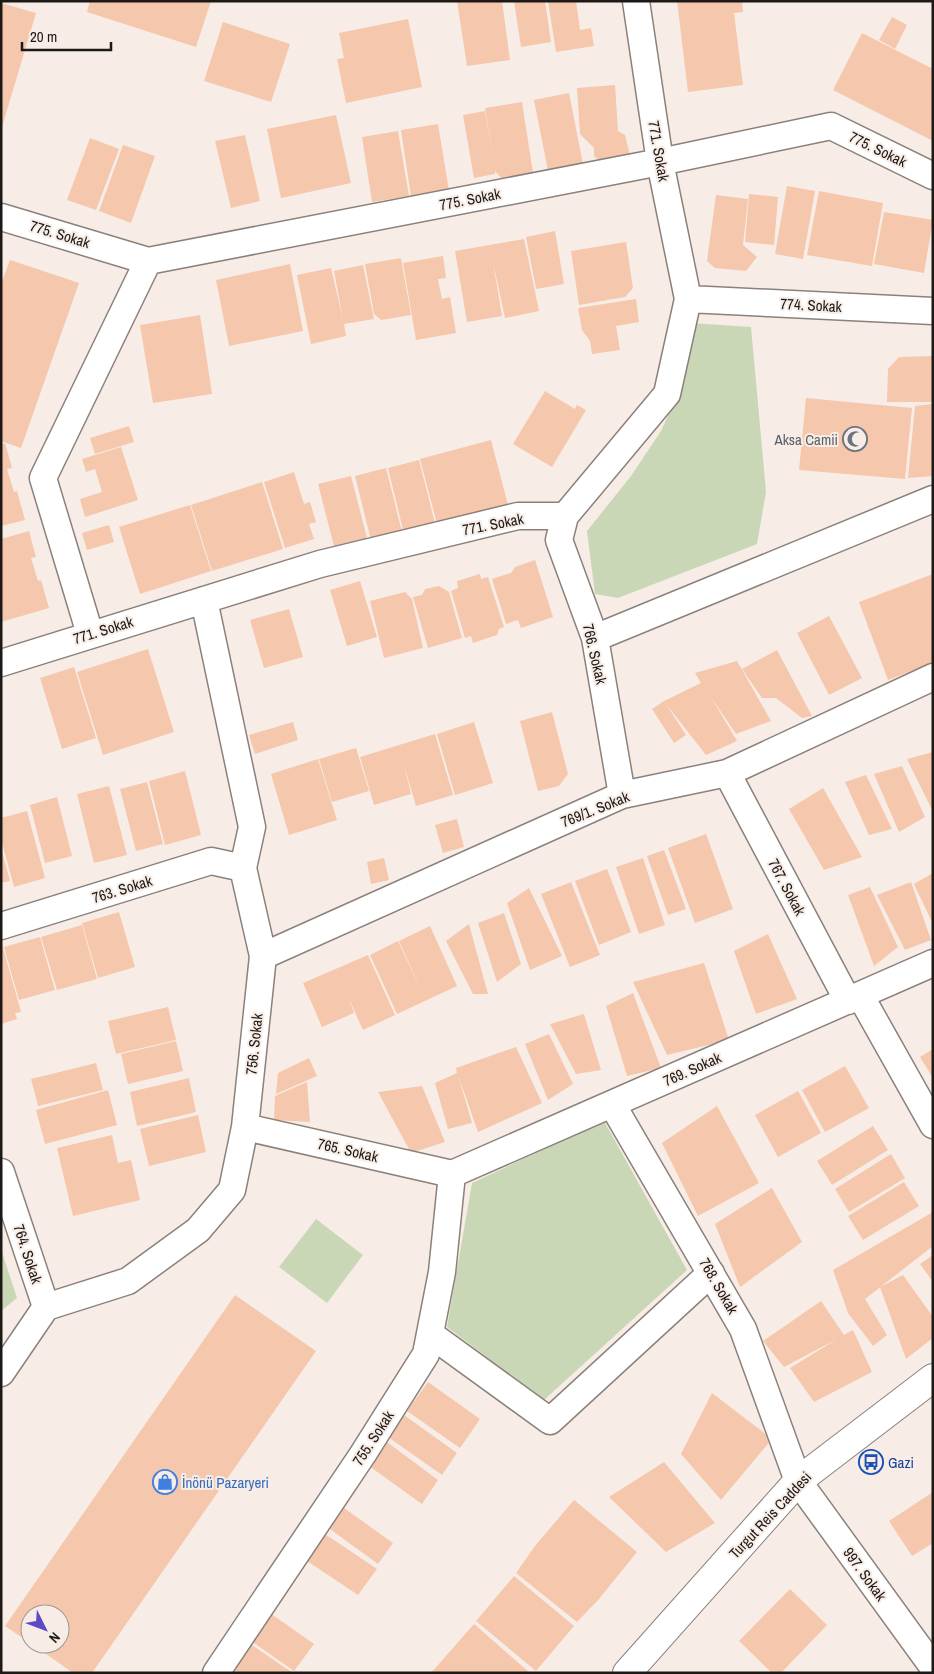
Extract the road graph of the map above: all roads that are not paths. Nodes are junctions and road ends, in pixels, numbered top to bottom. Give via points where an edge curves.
1 (636, 1) edge
2 (660, 162) junction
3 (933, 176) edge
4 (1, 217) edge
5 (148, 261) junction
6 (688, 299) junction
7 (933, 311) edge
8 (933, 499) edge
9 (565, 516) junction
10 (204, 600) junction
11 (90, 634) junction
12 (595, 638) junction
13 (1, 663) edge
14 (933, 677) edge
15 (726, 773) junction
16 (622, 795) junction
17 (243, 868) junction
18 (1, 926) edge
19 (263, 956) junction
20 (933, 963) edge
21 (854, 998) junction
22 (612, 1104) junction
23 (933, 1125) edge
24 (245, 1127) junction
25 (1, 1172) edge
26 (452, 1174) junction
27 (711, 1273) junction
28 (46, 1307) junction
29 (430, 1334) junction
30 (1, 1373) edge
31 (933, 1378) edge
32 (798, 1481) junction
33 (933, 1667) edge
34 (216, 1673) edge
35 (627, 1673) edge

1 - 2 street, 771. Sokak
2 - 3 street, 775. Sokak via 831,126
2 - 5 street, 775. Sokak
2 - 6 street, 771. Sokak
4 - 5 street, 775. Sokak
5 - 11 street via 43,478
6 - 7 street, 774. Sokak
6 - 9 street, 771. Sokak via 667,394
8 - 12 street
9 - 10 street, 771. Sokak via 518,516 320,564
9 - 12 street, 766. Sokak via 559,540
10 - 11 street, 771. Sokak
10 - 17 street, 756. Sokak via 252,827
11 - 13 street, 771. Sokak
12 - 16 street, 766. Sokak
14 - 15 street, 769/1. Sokak
15 - 16 street, 769/1. Sokak
15 - 21 street, 767. Sokak
16 - 19 street, 769/1. Sokak
17 - 18 street, 763. Sokak via 211,861
17 - 19 street, 756. Sokak
19 - 24 street, 756. Sokak
20 - 21 street, 769. Sokak
21 - 22 street, 769. Sokak
21 - 23 street, 767. Sokak
22 - 26 street, 769. Sokak
22 - 27 street, 768. Sokak
24 - 26 street, 765. Sokak
24 - 28 street, 756. Sokak via 232,1190 198,1230 128,1281
25 - 28 street, 764. Sokak
26 - 29 street, 755. Sokak via 442,1272
27 - 29 street via 550,1421
27 - 32 street, 768. Sokak via 743,1329
28 - 30 street
29 - 34 street, 755. Sokak via 426,1354 363,1454
31 - 32 main road, Turgut Reis Caddesi
32 - 33 street, 997. Sokak
32 - 35 main road, Turgut Reis Caddesi

